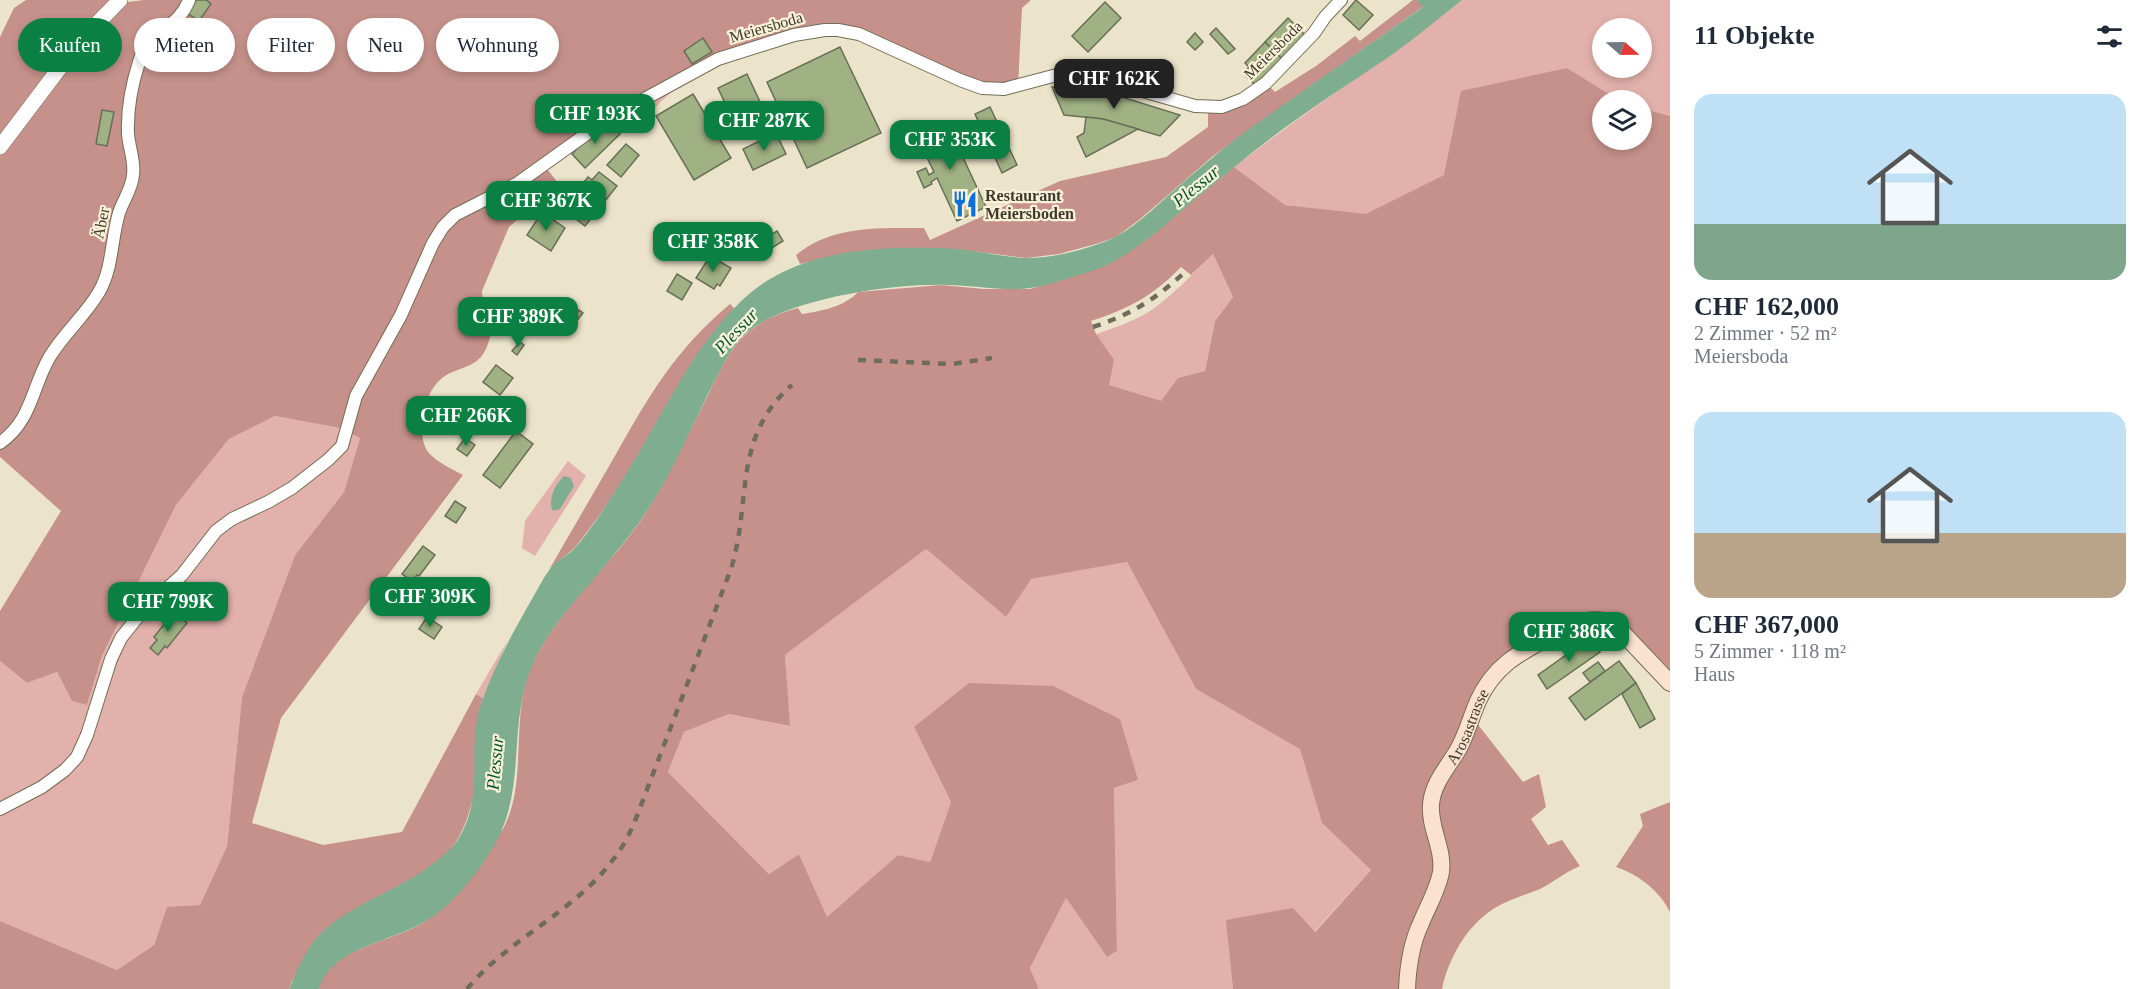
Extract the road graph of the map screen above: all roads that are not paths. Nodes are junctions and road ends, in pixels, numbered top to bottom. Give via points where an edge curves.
1 (120, 0) edge
2 (189, 0) edge
3 (1341, 0) edge
4 (0, 147) edge
5 (0, 443) edge
6 (1670, 683) edge
7 (0, 809) edge
8 (1407, 989) edge

1 - 4 street via 80,41
2 - 5 street, Äber via 180,17 147,45 138,64 128,124 133,178 118,215 105,278 93,301 49,358 23,421
3 - 7 street, Meiersboda via 1266,82 1243,99 1222,106 1189,105 1073,74 990,89 860,34 825,30 794,35 726,56 606,120 518,183 449,220 437,235 401,315 356,396 342,446 292,488 216,531 182,574 145,608 121,638 85,742 76,757 49,782
6 - 8 main road, Arosastrasse via 1618,628 1598,619 1580,622 1533,646 1493,676 1435,788 1431,812 1441,870 1413,942

